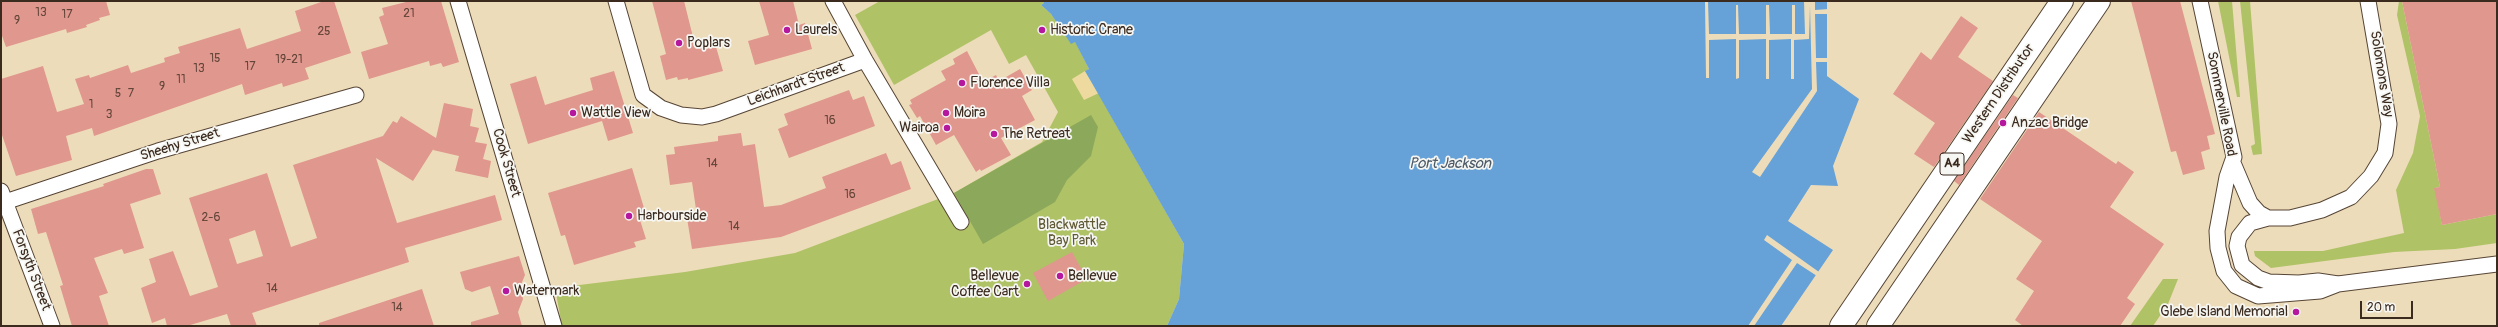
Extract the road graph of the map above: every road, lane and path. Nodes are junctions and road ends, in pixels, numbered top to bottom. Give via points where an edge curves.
1 (458, 1) edge
2 (616, 1) edge
3 (833, 1) edge
4 (2062, 1) edge
5 (2099, 1) edge
6 (2200, 1) edge
7 (2368, 1) edge
8 (865, 60) junction
9 (356, 95) dead end
10 (2233, 163) junction
11 (3, 196) edge
12 (2268, 218) junction
13 (961, 222) dead end
14 (2497, 264) edge
15 (2338, 284) junction
16 (52, 326) edge
17 (554, 326) edge
18 (1841, 326) edge
19 (1878, 326) edge

1 - 17 street, Cook Street
2 - 8 street, Leichhardt Street via 644,95 661,108 681,115 702,117 716,114
3 - 8 street
4 - 18 highway, Western Distributor / A4
5 - 19 highway, A4
6 - 10 street, Sommerville Road via 2233,151
7 - 12 street, Solomons Way via 2389,124 2385,153 2371,176 2351,197 2322,210 2290,218
8 - 13 street
9 - 11 street, Sheehy Street
10 - 12 street via 2250,203
10 - 15 street, Sommerville Road via 2227,177 2217,231 2220,260 2228,278 2243,291 2268,297 2320,291
11 - 16 street, Forsyth Street
12 - 15 street, Sommerville Road via 2250,223 2239,237 2238,256 2249,272 2269,282 2318,281
14 - 15 street, Sommerville Road

